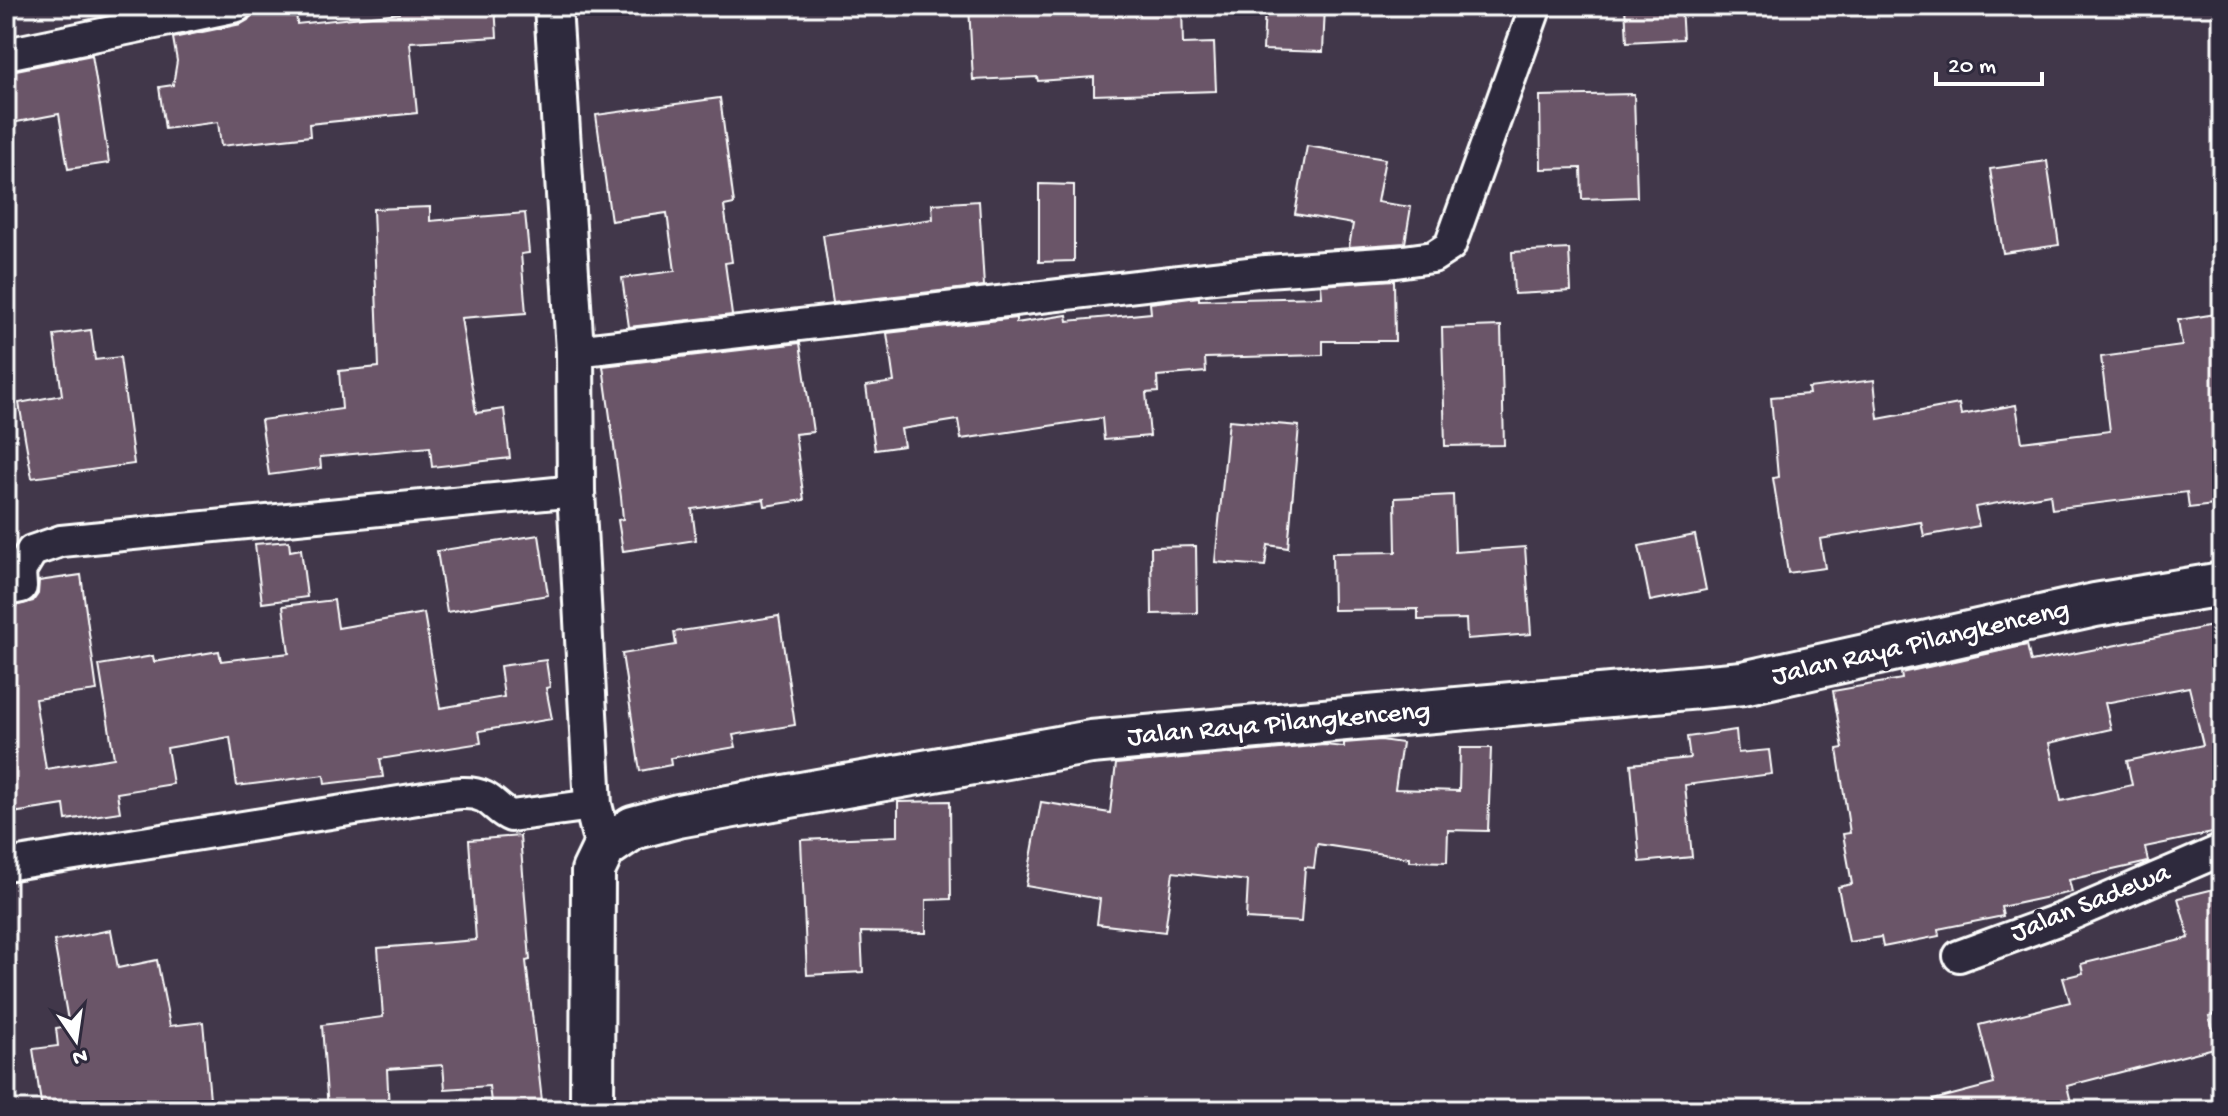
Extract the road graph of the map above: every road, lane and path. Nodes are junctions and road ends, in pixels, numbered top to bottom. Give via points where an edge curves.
1 (237, 6) edge
2 (553, 6) edge
3 (1536, 6) edge
4 (6, 54) edge
5 (575, 351) junction
6 (576, 491) junction
7 (2222, 584) edge
8 (6, 590) edge
9 (593, 805) junction
10 (604, 848) junction
11 (2222, 850) edge
12 (6, 865) edge
13 (1959, 956) dead end
14 (592, 1110) edge

1 - 4 street
2 - 5 street
3 - 5 street via 1450,246 1433,257 1266,271
5 - 6 street
6 - 8 street via 61,541 32,551 20,571 21,587
6 - 9 street
7 - 10 main road, Jalan Raya Pilangkenceng via 2095,605 1743,683 1091,742 678,816 633,828
9 - 10 street
9 - 12 street via 511,816 485,797 469,793
10 - 14 main road via 593,871
11 - 13 street, Jalan Sadewa

